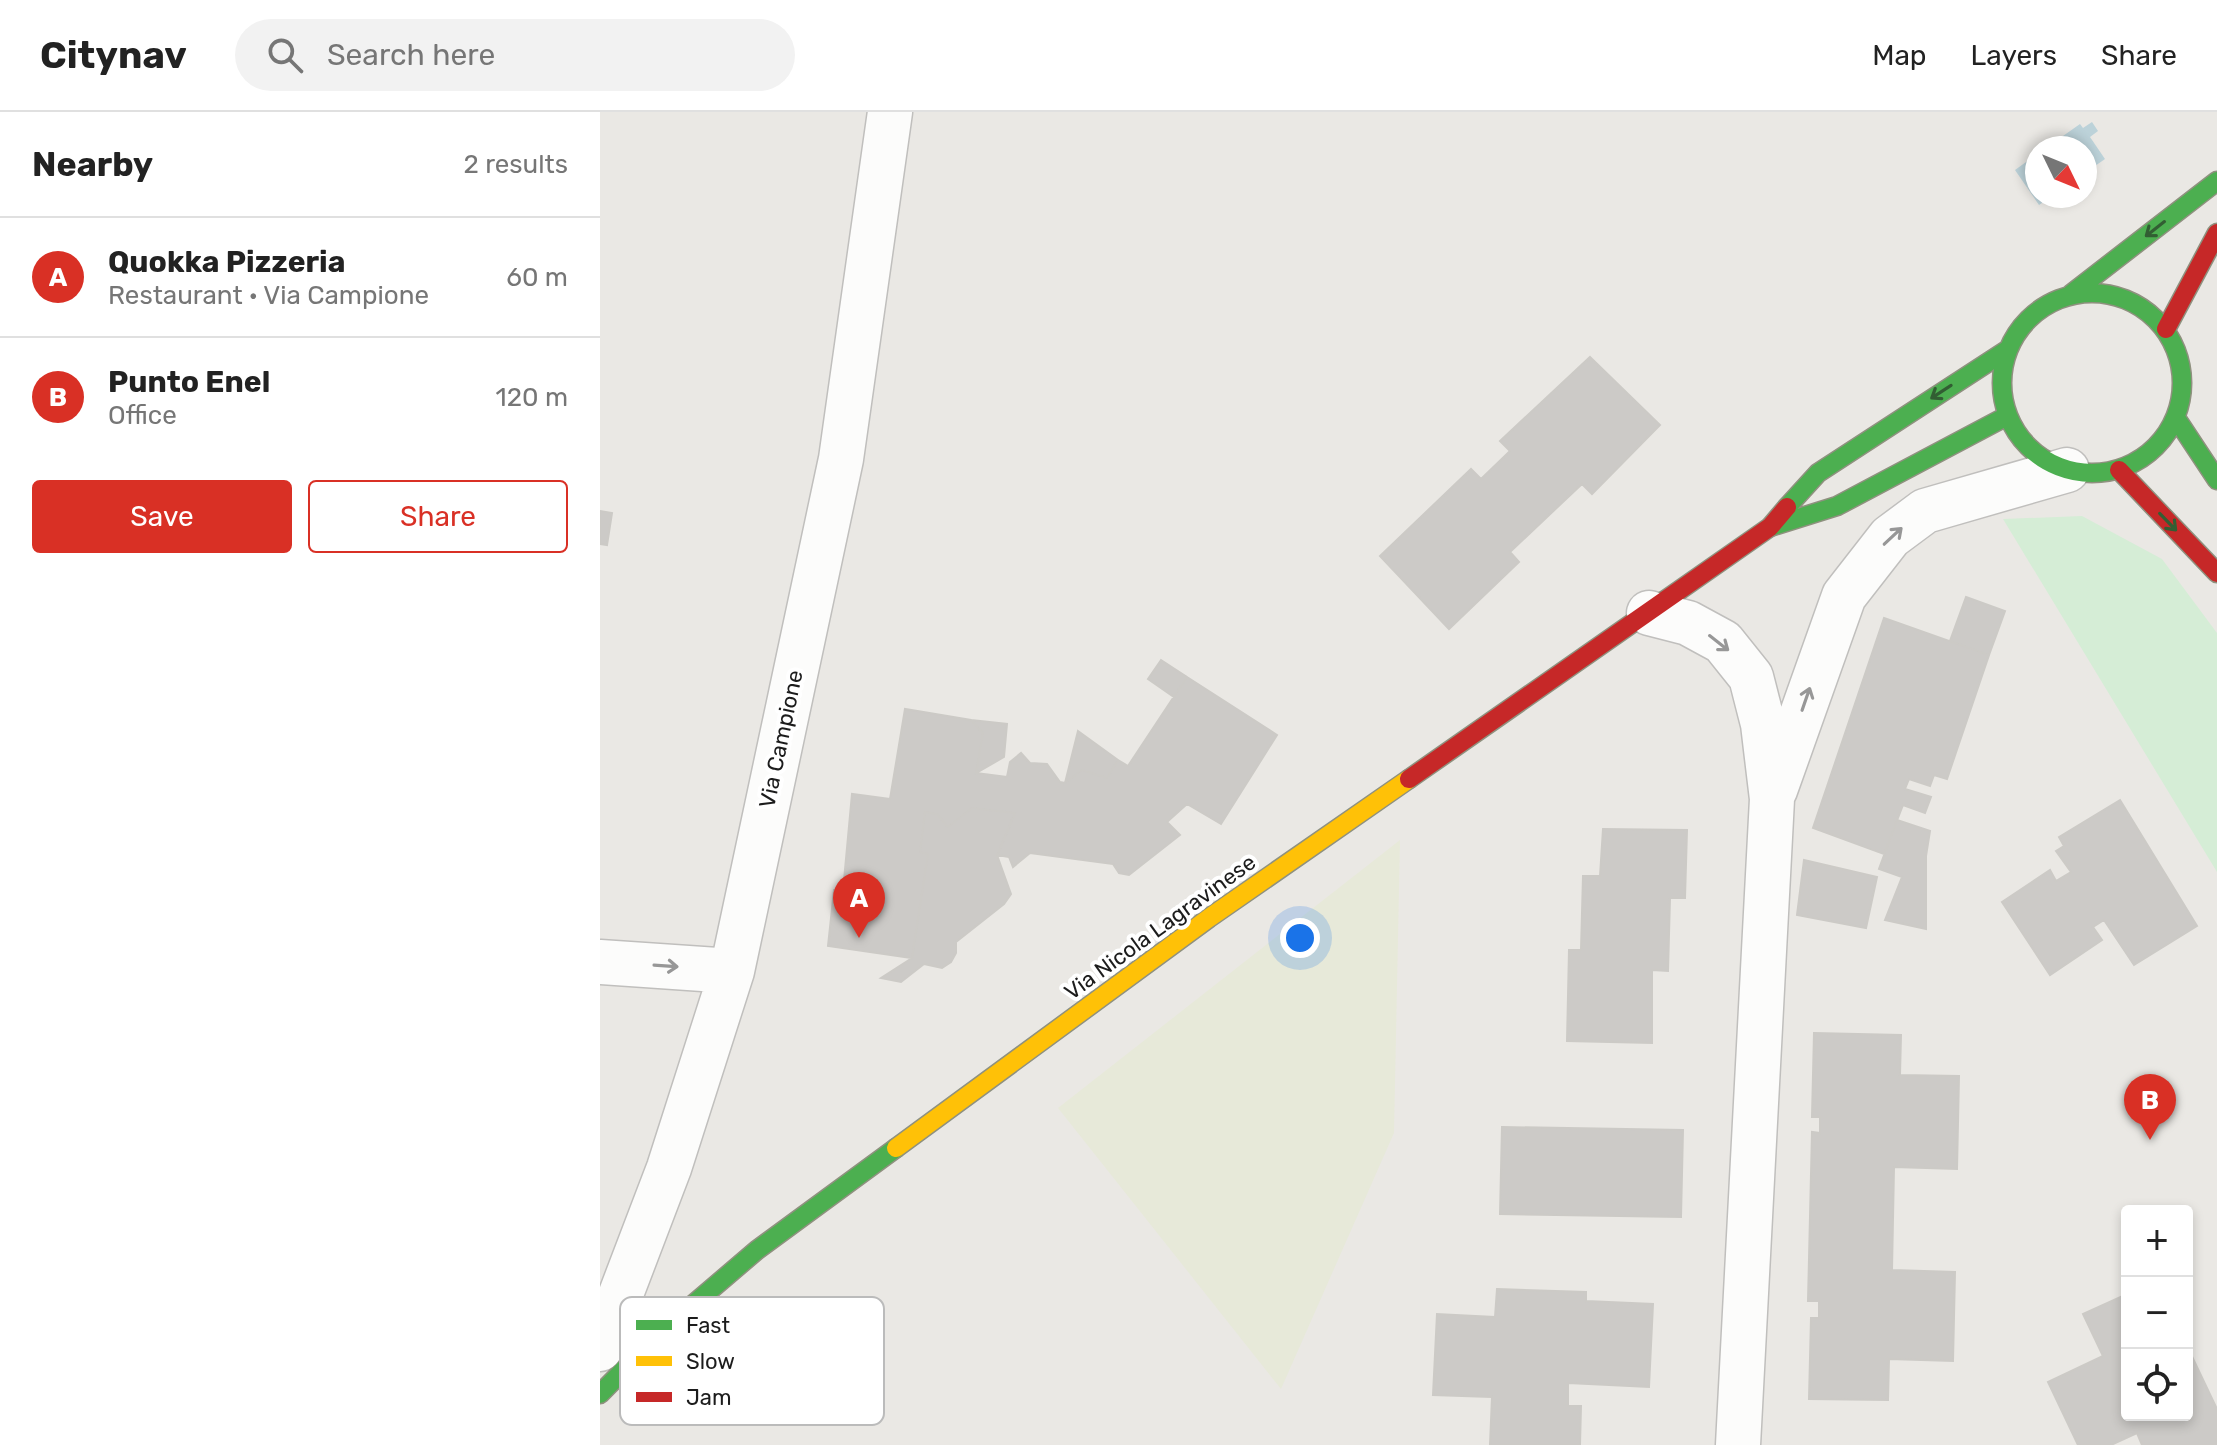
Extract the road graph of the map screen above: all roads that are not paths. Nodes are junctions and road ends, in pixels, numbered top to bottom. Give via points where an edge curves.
1 (890, 112) edge
2 (2217, 181) edge
3 (2217, 233) edge
4 (2071, 294) junction
5 (2166, 329) junction
6 (2007, 350) junction
7 (2007, 416) junction
8 (2176, 418) junction
9 (2067, 470) junction
10 (2119, 470) junction
11 (2217, 480) edge
12 (1770, 527) junction
13 (2217, 573) edge
14 (1649, 613) junction
15 (1772, 799) junction
16 (600, 962) edge
17 (732, 971) junction
18 (702, 1297) edge
19 (600, 1349) edge
20 (620, 1374) edge
21 (600, 1394) edge
22 (1738, 1445) edge

1 - 17 street, Via Campione via 841,459
2 -> 4 street
3 - 5 street
4 - 5 street via 2107,293 2140,305
4 - 6 street via 2022,324
5 - 8 street via 2179,356 2183,387
6 - 7 street via 2001,383
6 -> 12 street, Via Nicola Lagravinese via 1818,473
7 - 9 street via 2024,445 2052,466
7 - 12 street, Via Nicola Lagravinese via 1837,506
8 - 10 street via 2153,450
8 - 11 street
9 - 10 street
15 -> 9 street via 1844,596 1890,537 1925,511
10 -> 13 street
12 - 14 street, Via Nicola Lagravinese
14 -> 15 street via 1688,623 1723,642 1751,677
14 - 18 street, Via Nicola Lagravinese via 1209,918 757,1250
15 - 22 street
16 -> 17 street
17 - 19 street, Via Campione via 669,1168
20 - 21 street, Via Nicola Lagravinese

